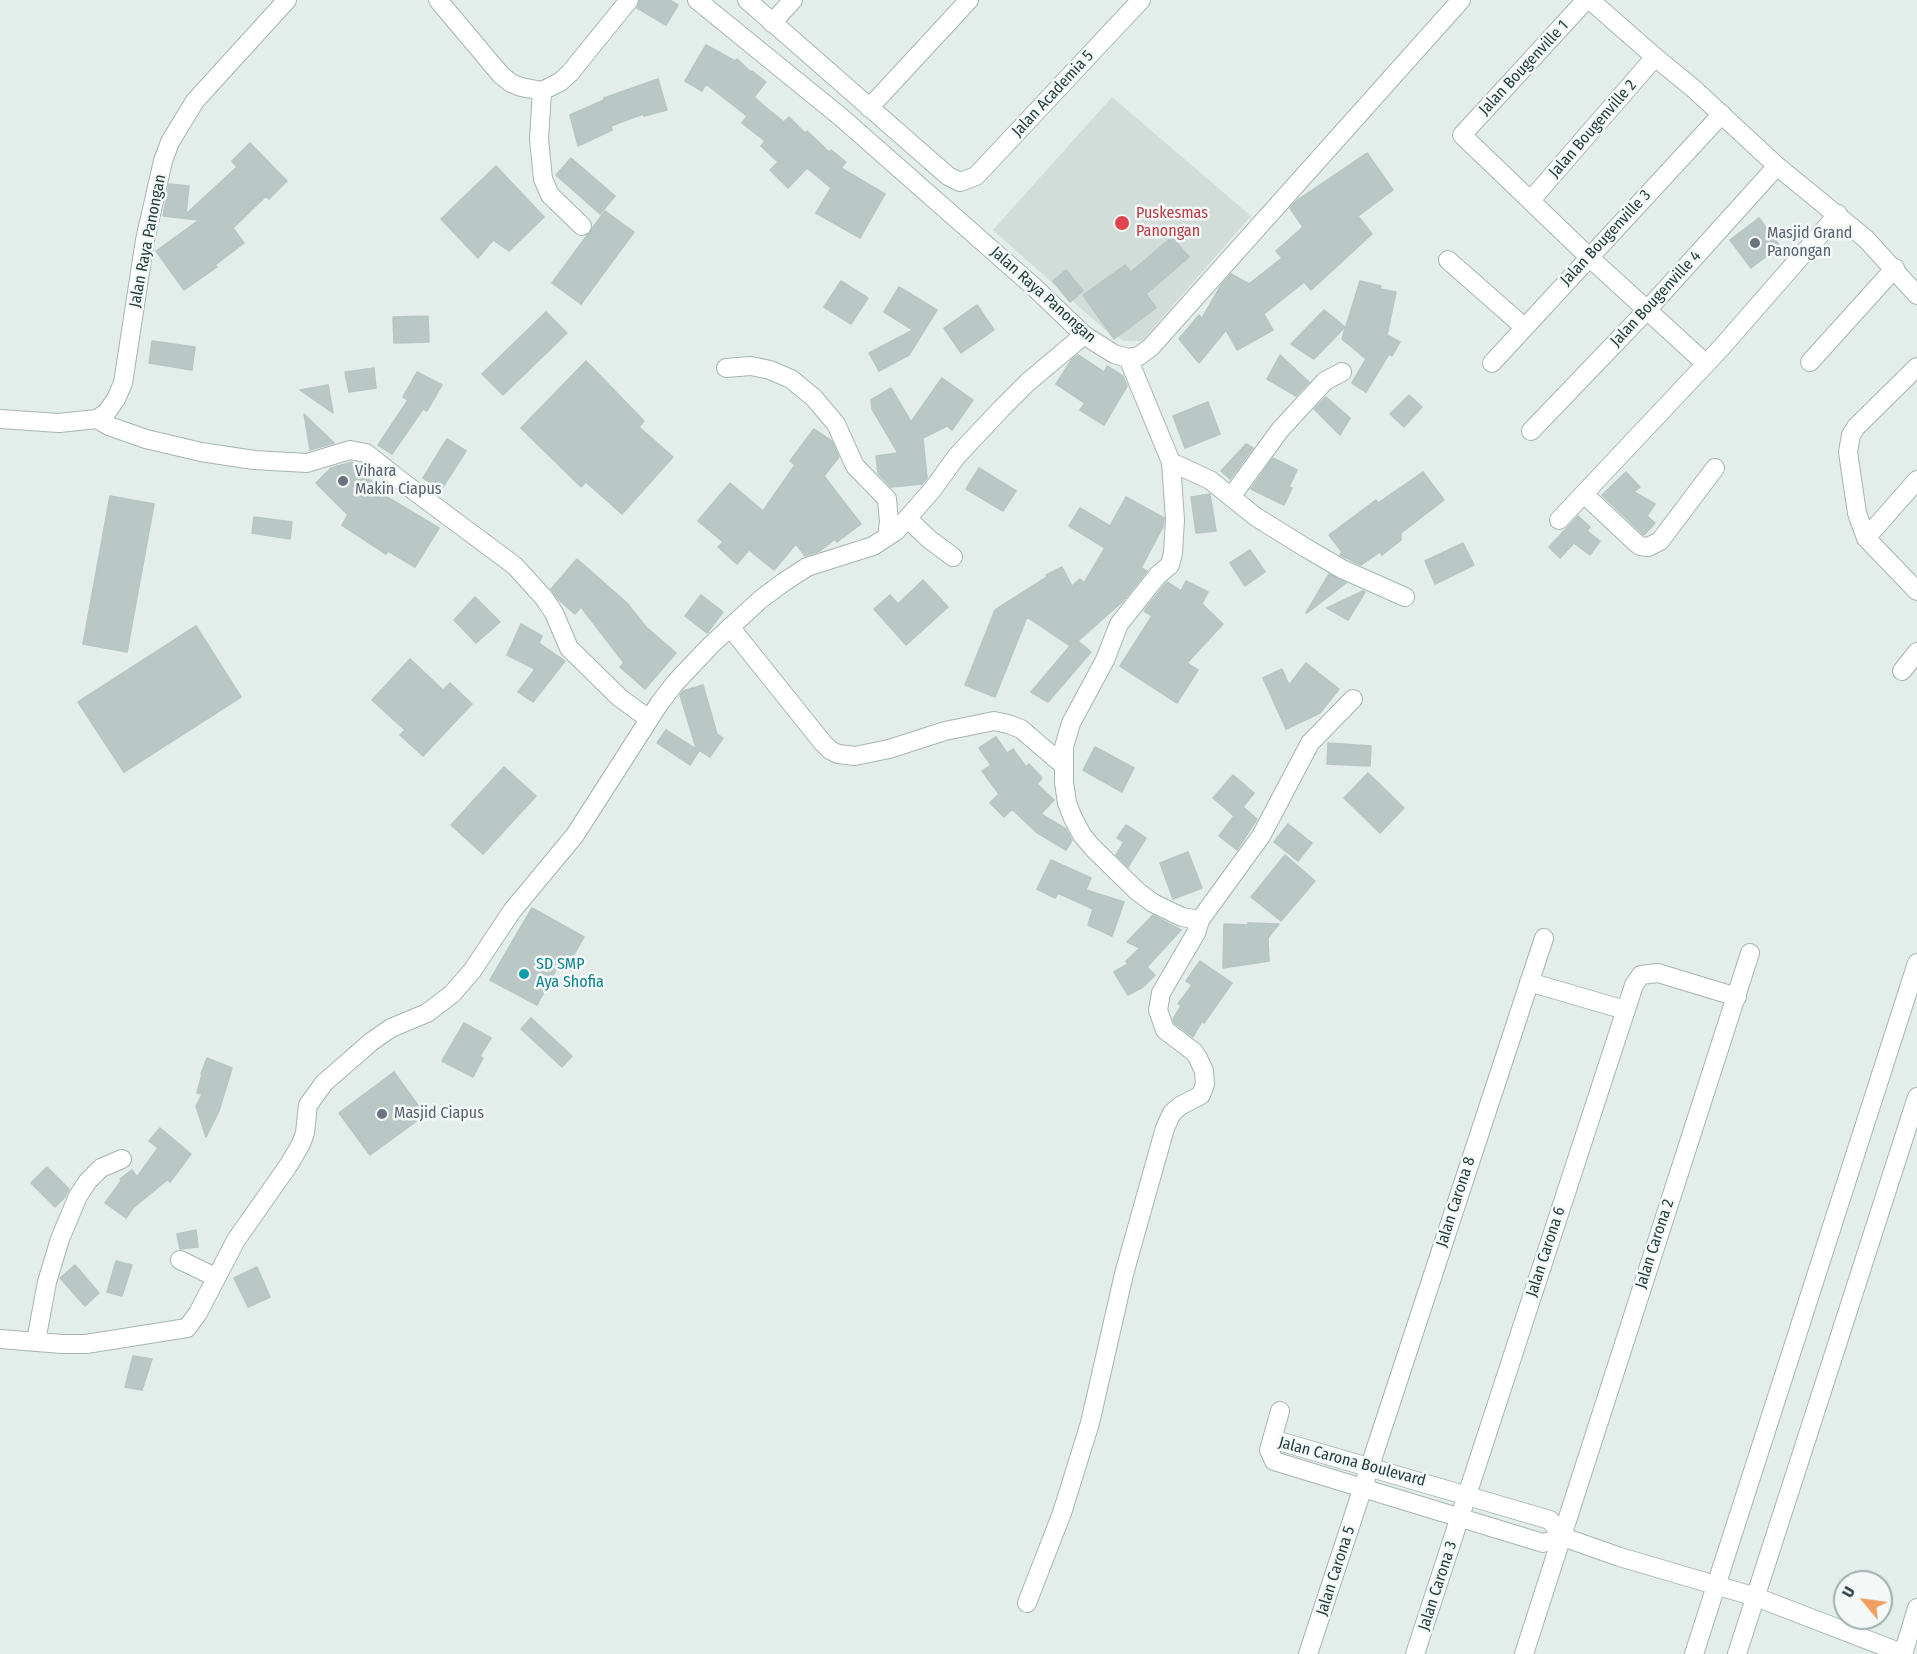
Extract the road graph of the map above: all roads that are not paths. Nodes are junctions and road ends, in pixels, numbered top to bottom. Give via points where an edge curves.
1 (287, 0) edge
2 (438, 0) edge
3 (629, 0) edge
4 (697, 0) edge
5 (747, 0) edge
6 (793, 0) edge
7 (969, 0) edge
8 (1141, 0) edge
9 (1461, 0) edge
10 (1588, 0) edge
11 (772, 22) junction
12 (1655, 57) junction
13 (542, 91) junction
14 (869, 108) junction
15 (1722, 114) junction
16 (1777, 166) junction
17 (1531, 200) junction
18 (1838, 214) junction
19 (582, 226) dead end
20 (1589, 257) junction
21 (1448, 260) dead end
22 (1895, 268) junction
23 (1917, 295) edge
24 (1648, 309) junction
25 (1524, 327) junction
26 (1084, 335) junction
27 (1128, 358) junction
28 (1810, 362) dead end
29 (1492, 363) dead end
30 (1705, 363) junction
31 (1917, 367) edge
32 (726, 368) dead end
33 (1342, 372) dead end
34 (0, 419) edge
35 (97, 419) junction
36 (1531, 431) dead end
37 (1171, 462) junction
38 (1715, 468) dead end
39 (1917, 480) edge
40 (1585, 495) junction
41 (1231, 497) junction
42 (908, 519) junction
43 (1559, 520) dead end
44 (887, 537) junction
45 (1866, 538) junction
46 (953, 557) dead end
47 (1917, 590) edge
48 (1405, 597) dead end
49 (730, 627) junction
50 (1917, 652) edge
51 (1902, 671) dead end
52 (1353, 699) dead end
53 (649, 719) junction
54 (1063, 765) junction
55 (1200, 920) junction
56 (1544, 938) dead end
57 (1749, 953) dead end
58 (1917, 963) edge
59 (1529, 982) junction
60 (1737, 997) junction
61 (1625, 1010) junction
62 (1917, 1097) edge
63 (122, 1159) dead end
64 (180, 1260) dead end
65 (215, 1277) junction
66 (0, 1339) edge
67 (36, 1341) junction
68 (1280, 1411) dead end
69 (1272, 1439) junction
70 (1369, 1467) junction
71 (1363, 1488) junction
72 (1467, 1495) junction
73 (1461, 1518) junction
74 (1563, 1537) junction
75 (1717, 1585) junction
76 (1756, 1597) junction
77 (1027, 1603) dead end
78 (1917, 1608) edge
79 (1907, 1652) edge
80 (1308, 1654) edge
81 (1415, 1654) edge
82 (1524, 1654) edge
83 (1694, 1654) edge
84 (1737, 1654) edge

1 - 35 street, Jalan Raya Panongan via 195,101 170,142 146,240 123,383 107,412
2 - 13 street via 501,75 521,87
3 - 13 street via 570,73
4 - 26 street, Jalan Raya Panongan via 842,118
5 - 11 street
6 - 11 street
7 - 14 street
8 - 14 street, Jalan Academia 5 via 976,176 960,182 948,176
9 - 27 street via 1151,347
10 - 12 street
10 - 17 street, Jalan Bougenville 1 via 1462,135
11 - 14 street
12 - 15 street
12 - 17 street, Jalan Bougenville 2
13 - 19 street via 539,139 543,179 550,195
15 - 16 street
15 - 20 street, Jalan Bougenville 3
16 - 18 street
16 - 24 street, Jalan Bougenville 4
17 - 20 street
18 - 22 street
18 - 30 street
20 - 24 street
20 - 25 street, Jalan Bougenville 3
21 - 25 street
22 - 23 street
22 - 28 street
24 - 30 street
24 - 36 street, Jalan Bougenville 4
25 - 29 street, Jalan Bougenville 3
26 - 27 street, Jalan Raya Panongan
26 - 42 street via 1001,409 956,457
27 - 37 street
30 - 40 street
31 - 45 street via 1856,427 1848,443 1854,497
32 - 44 street via 751,366 770,370 791,379 814,398 836,424 855,466 886,499
33 - 41 street via 1325,381 1280,430
34 - 35 street via 58,423
35 - 53 street via 154,441 254,460 307,463 350,450 366,453 515,566 554,613 568,648 620,698
37 - 41 street via 1210,480
37 - 54 street via 1175,535 1170,565 1119,624 1105,660 1071,723
38 - 40 street via 1660,541 1648,547 1635,542
39 - 45 street
40 - 43 street
41 - 48 street via 1342,569
42 - 44 street
42 - 46 street
44 - 49 street via 873,546 807,567 761,599
45 - 47 street
49 - 53 street via 675,683
49 - 54 street via 823,743 838,754 855,756 889,749 994,721 1021,729
50 - 51 street
52 - 55 street via 1310,743 1261,836
53 - 65 street via 575,835 512,911 459,986 433,1009 371,1042 324,1083 308,1105 301,1144
54 - 55 street via 1067,803 1082,835 1093,848 1153,903 1182,917
55 - 77 street via 1161,993 1158,1010 1165,1030 1202,1064 1204,1090 1197,1099 1176,1109 1165,1128 1126,1265 1090,1423 1062,1513
56 - 59 street, Jalan Carona 8
57 - 60 street, Jalan Carona 2
58 - 75 street
59 - 61 street
59 - 70 street, Jalan Carona 8
60 - 61 street, Jalan Carona 6 via 1658,973 1641,975
60 - 74 street, Jalan Carona 2
61 - 72 street, Jalan Carona 6
62 - 76 street
63 - 67 street via 101,1168 78,1196 47,1282
64 - 65 street
65 - 67 street via 187,1328 86,1344
66 - 67 street
68 - 69 street
69 - 70 street, Jalan Carona Boulevard
69 - 71 street, Jalan Carona Boulevard via 1269,1450 1274,1461
70 - 71 street, Jalan Carona 8
70 - 72 street, Jalan Carona Boulevard
71 - 73 street, Jalan Carona Boulevard
71 - 80 street, Jalan Carona 5
72 - 73 street, Jalan Carona 6
72 - 74 street, Jalan Carona Boulevard via 1550,1520
73 - 74 street, Jalan Carona Boulevard via 1544,1543
73 - 81 street, Jalan Carona 3
74 - 75 street, Jalan Carona Boulevard
74 - 82 street, Jalan Carona 2
75 - 76 street, Jalan Carona Boulevard
75 - 83 street
76 - 79 street, Jalan Carona Boulevard
76 - 84 street
78 - 79 street

